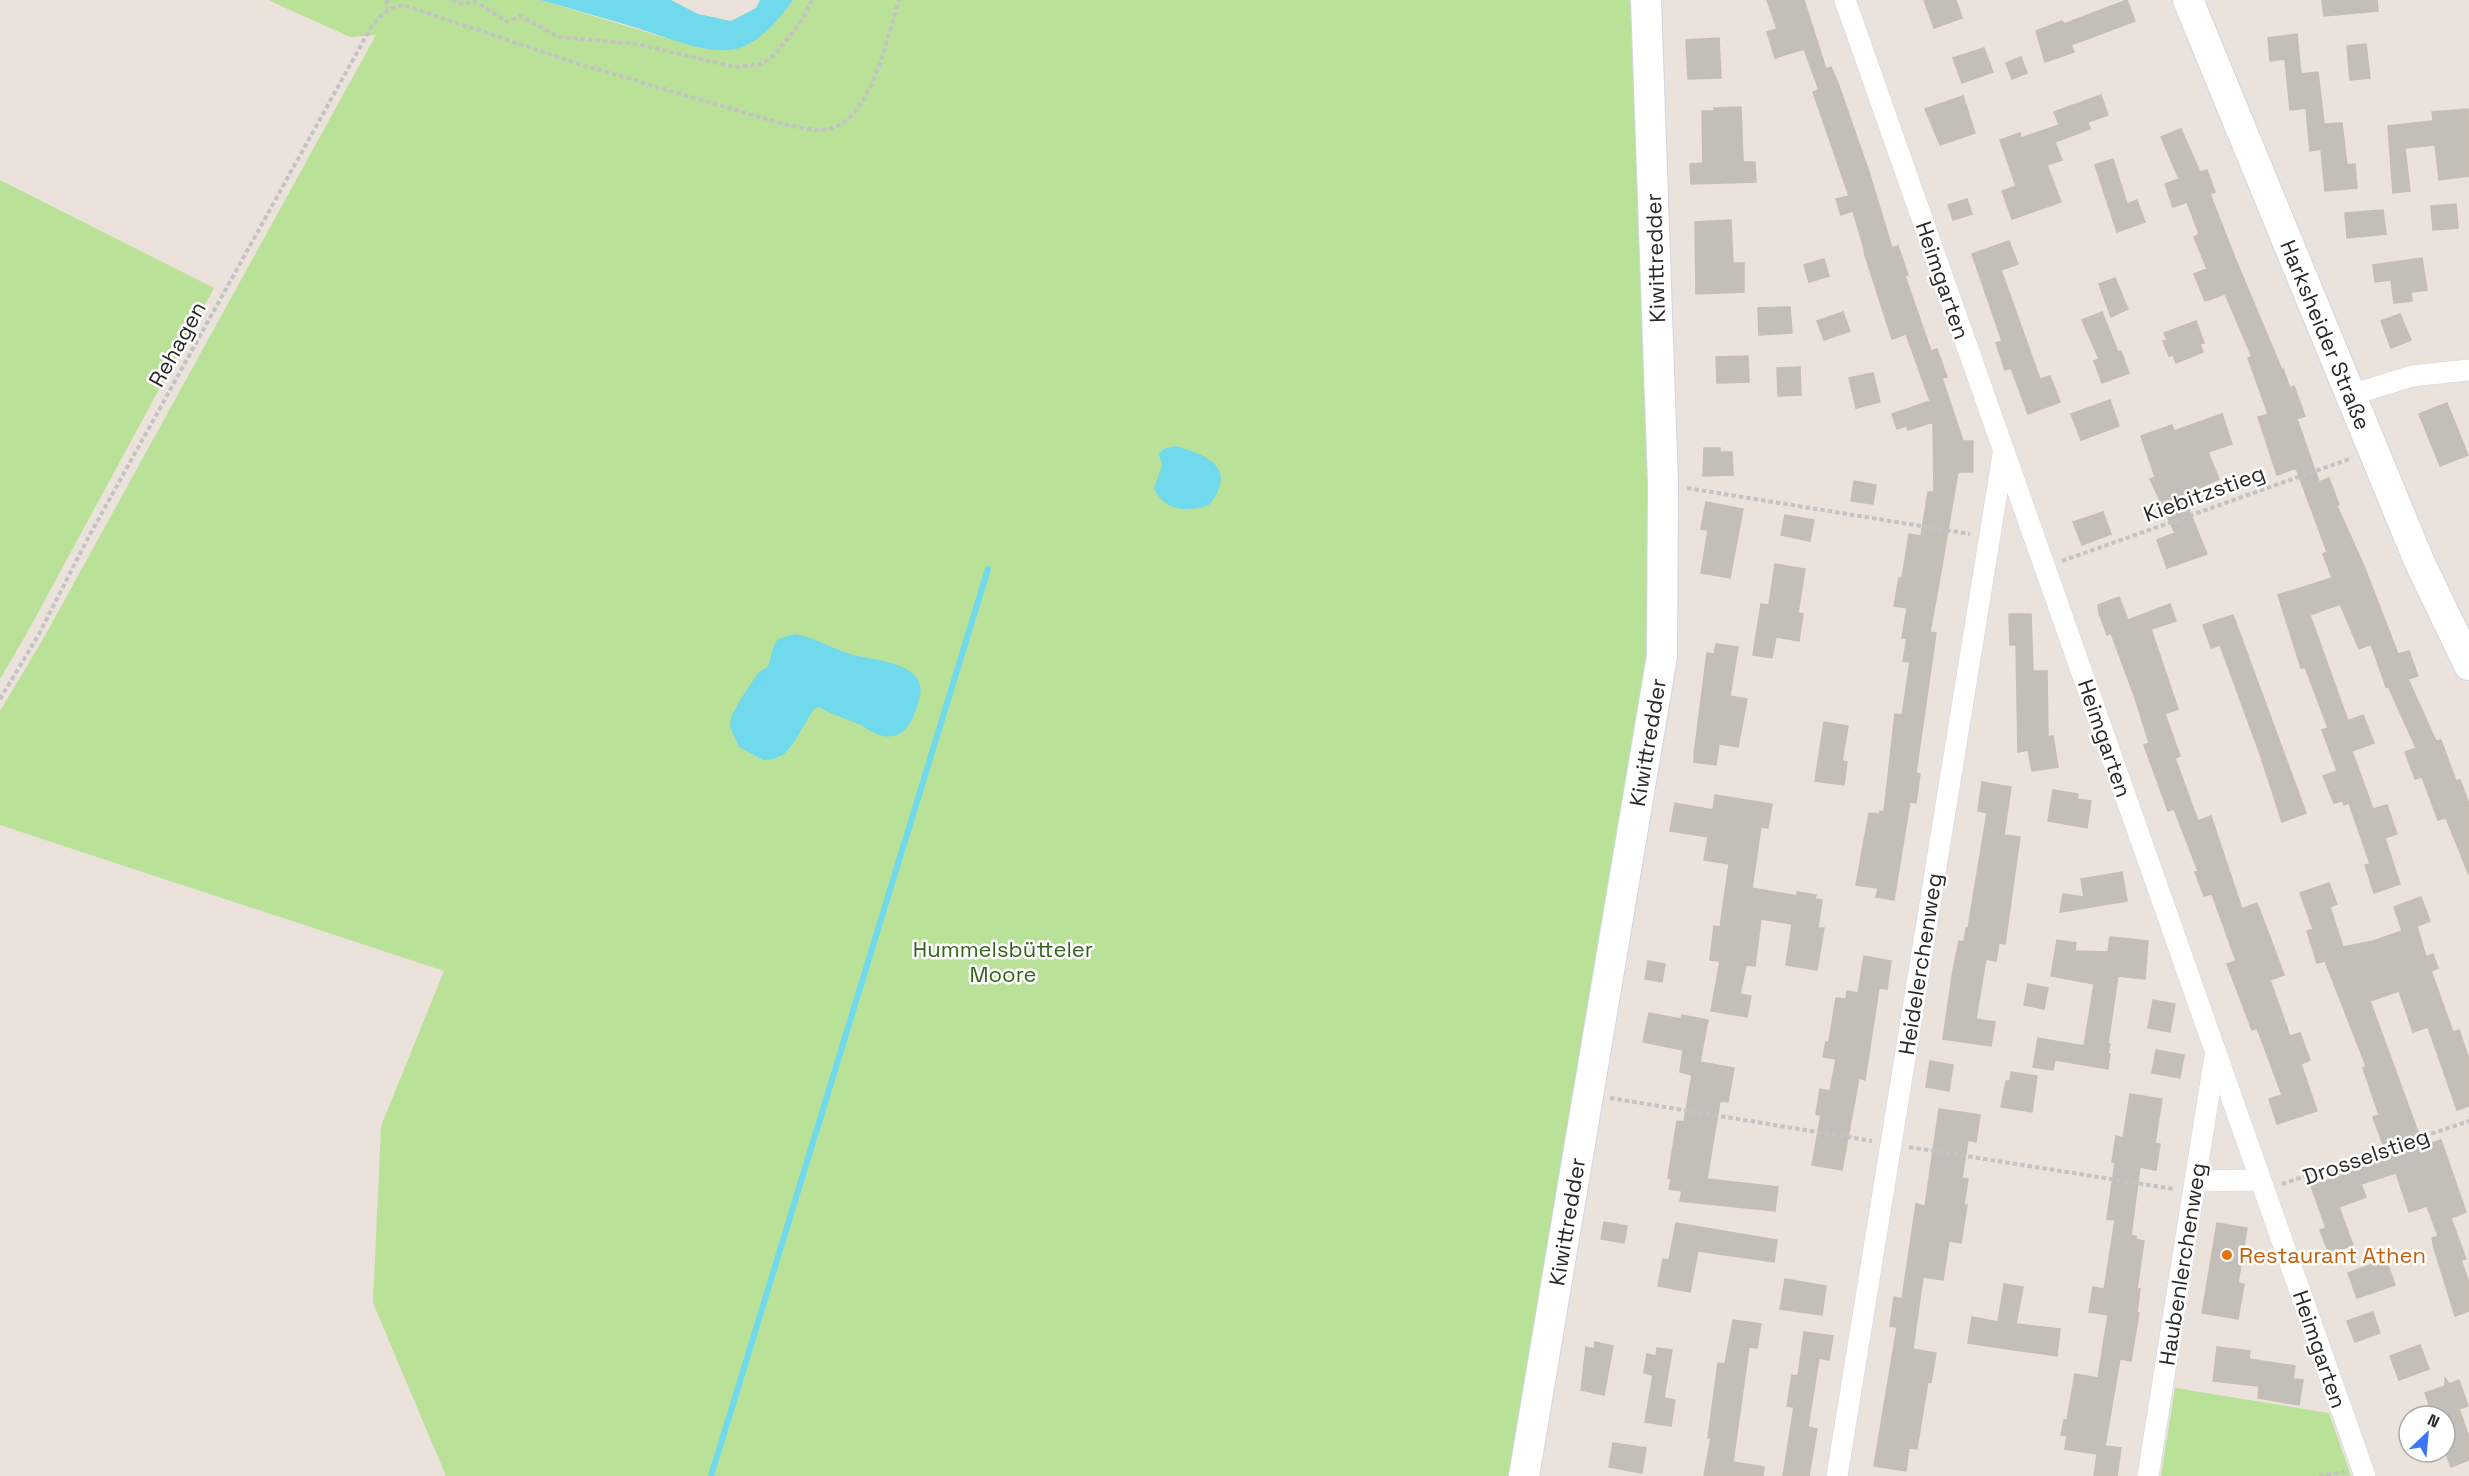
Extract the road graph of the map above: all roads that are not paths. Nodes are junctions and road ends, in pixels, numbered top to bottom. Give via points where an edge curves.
1 (1646, 0) edge
2 (1845, 0) edge
3 (2188, 0) edge
4 (2469, 370) edge
5 (2351, 395) junction
6 (2004, 452) junction
7 (2469, 665) edge
8 (2216, 1053) junction
9 (2195, 1181) junction
10 (2262, 1185) junction
11 (1524, 1476) edge
12 (1837, 1476) edge
13 (2148, 1476) edge
14 (2365, 1476) edge

1 - 11 street, Kiwittredder via 1663,484 1662,656
2 - 6 street, Heimgarten
3 - 5 street, Harksheider Straße
4 - 5 street via 2412,376
5 - 7 street, Harksheider Straße via 2419,561
6 - 8 street, Heimgarten
6 - 12 street, Heidelerchenweg
8 - 9 street, Haubenlerchenweg
8 - 10 street, Heimgarten
9 - 10 street
9 - 13 street, Haubenlerchenweg
10 - 14 street, Heimgarten

